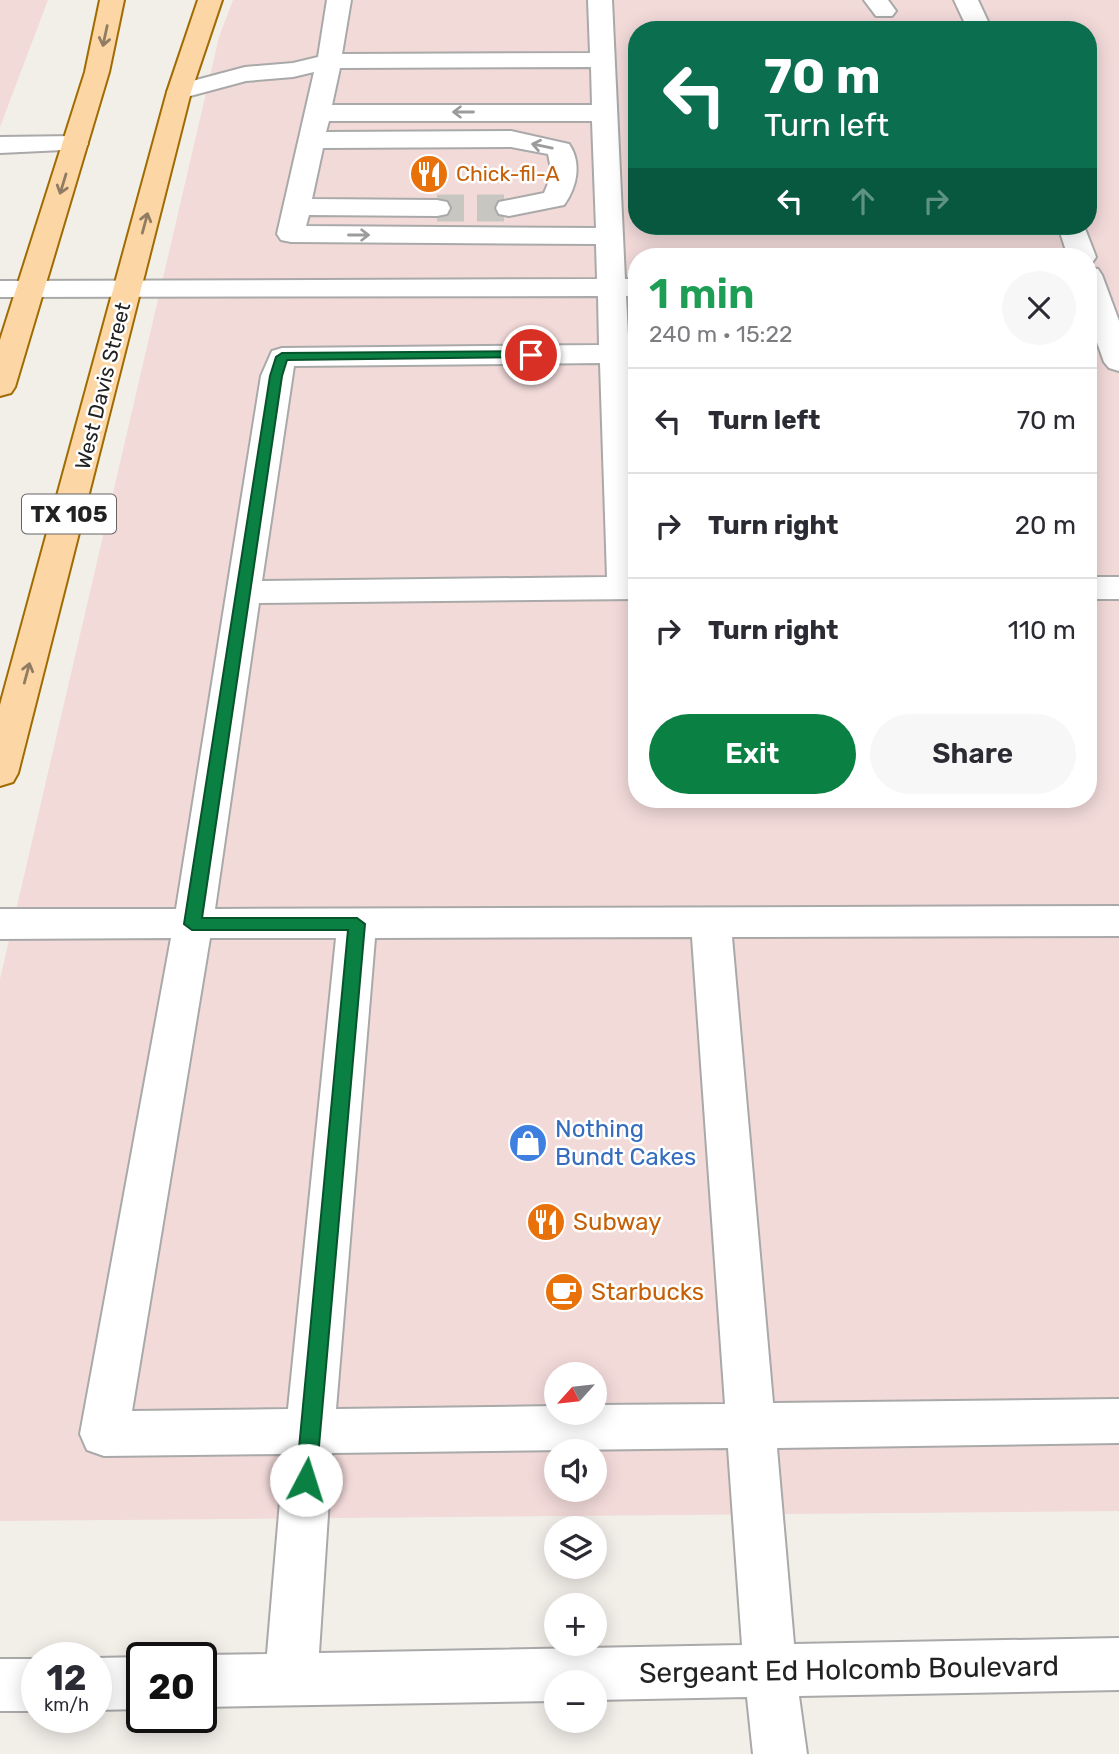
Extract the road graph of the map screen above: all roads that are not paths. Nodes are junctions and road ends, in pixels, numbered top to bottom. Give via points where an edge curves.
1 (112, 0) edge
2 (210, 0) edge
3 (339, 0) edge
4 (600, 0) edge
5 (966, 0) edge
6 (976, 21) edge
7 (603, 60) junction
8 (329, 61) junction
9 (179, 92) junction
10 (318, 113) junction
11 (604, 113) junction
12 (312, 140) junction
13 (75, 144) junction
14 (0, 145) edge
15 (297, 207) junction
16 (437, 208) tunnel mouth
17 (509, 208) tunnel mouth
18 (609, 236) junction
19 (624, 287) edge
20 (0, 289) edge
21 (30, 289) junction
22 (128, 289) junction
23 (1097, 293) edge
24 (1111, 316) edge
25 (614, 354) junction
26 (1119, 362) edge
27 (0, 387) edge
28 (628, 559) edge
29 (628, 588) edge
30 (1097, 588) edge
31 (1119, 588) edge
32 (243, 592) junction
33 (0, 773) edge
34 (1119, 920) edge
35 (711, 922) junction
36 (0, 924) edge
37 (192, 924) junction
38 (357, 924) junction
39 (1119, 1421) edge
40 (752, 1428) junction
41 (310, 1430) junction
42 (1119, 1664) edge
43 (771, 1671) junction
44 (291, 1680) junction
45 (217, 1681) edge
46 (0, 1685) edge
47 (21, 1685) edge
48 (780, 1754) edge

1 -> 13 main road
2 - 9 main road, West Davis Street / TX 105
3 - 8 street
4 - 7 street
5 - 6 street
7 - 8 street
7 - 11 street
8 - 9 street via 245,74
8 - 10 street
22 -> 9 main road, West Davis Street / TX 105
11 -> 10 street
10 - 12 street
11 - 18 street
12 - 15 street
17 -> 12 street via 555,199 565,174 560,149 511,139
13 - 14 street
13 -> 21 main road
15 - 16 street
15 -> 18 street via 291,234
18 - 19 street
19 - 22 street
19 - 25 street
20 - 21 street
21 - 22 street
21 - 27 main road
33 -> 22 main road, West Davis Street / TX 105
23 - 24 street
24 - 26 street
25 - 28 street
25 - 32 street via 282,357
29 - 32 street
30 - 31 street
32 - 37 street
34 - 35 street
35 - 38 street
35 - 40 street
36 - 37 street
37 - 38 street
37 - 41 street via 104,1434
38 - 41 street
39 - 40 street
40 - 41 street
40 - 43 street
41 - 44 street
42 - 43 street, Sergeant Ed Holcomb Boulevard
43 - 44 street, Sergeant Ed Holcomb Boulevard
43 - 48 street
44 - 45 street, Sergeant Ed Holcomb Boulevard
46 - 47 street

